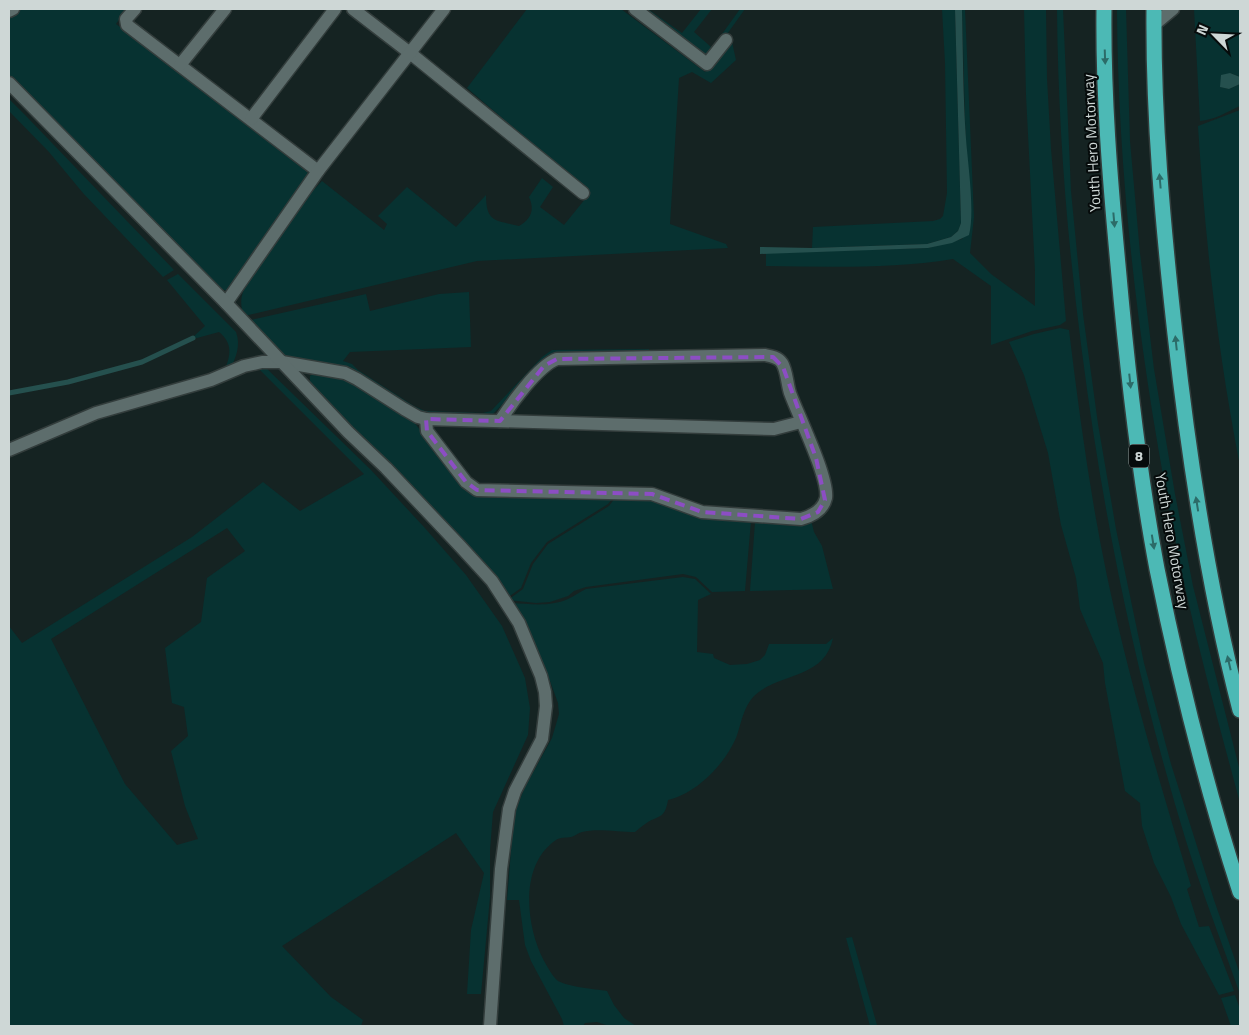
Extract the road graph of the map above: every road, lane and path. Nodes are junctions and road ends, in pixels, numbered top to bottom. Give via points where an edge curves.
1 (13, 9) edge
2 (135, 9) edge
3 (225, 9) edge
4 (335, 9) edge
5 (353, 9) edge
6 (444, 9) edge
7 (635, 9) edge
8 (1104, 9) edge
9 (1154, 9) edge
10 (1173, 9) edge
11 (9, 11) edge
12 (1154, 25) junction
13 (726, 40) dead end
14 (410, 53) junction
15 (180, 65) junction
16 (9, 83) edge
17 (250, 119) junction
18 (318, 170) junction
19 (583, 193) dead end
20 (226, 303) junction
21 (282, 362) junction
22 (426, 419) junction
23 (500, 421) junction
24 (801, 422) junction
25 (9, 450) edge
26 (1240, 710) edge
27 (1240, 892) edge
28 (490, 1026) edge

1 - 11 street
2 - 15 street via 126,20 128,24
3 - 15 street
4 - 17 street
5 - 14 street
6 - 14 street
7 - 13 street via 707,64
8 -> 27 highway, Youth Hero Motorway / 8 via 1109,164 1135,431 1157,569 1188,706
9 - 12 highway, Youth Hero Motorway
10 - 12 street
26 -> 12 highway, Youth Hero Motorway via 1206,559 1185,424 1158,161
14 - 18 street
14 - 19 street
15 - 17 street
16 - 20 street
17 - 18 street
18 - 20 street
20 - 21 street
21 - 22 street via 345,373
21 - 25 street via 244,366 211,380 96,413
21 - 28 street via 492,581 519,623 541,676 546,706 542,739 508,808
22 - 23 street
22 - 24 street via 427,431 466,482 478,490 652,494 702,512 801,519 818,512 826,500 826,493
23 - 24 street via 774,429
23 - 24 street via 544,366 557,359 765,355 782,363

